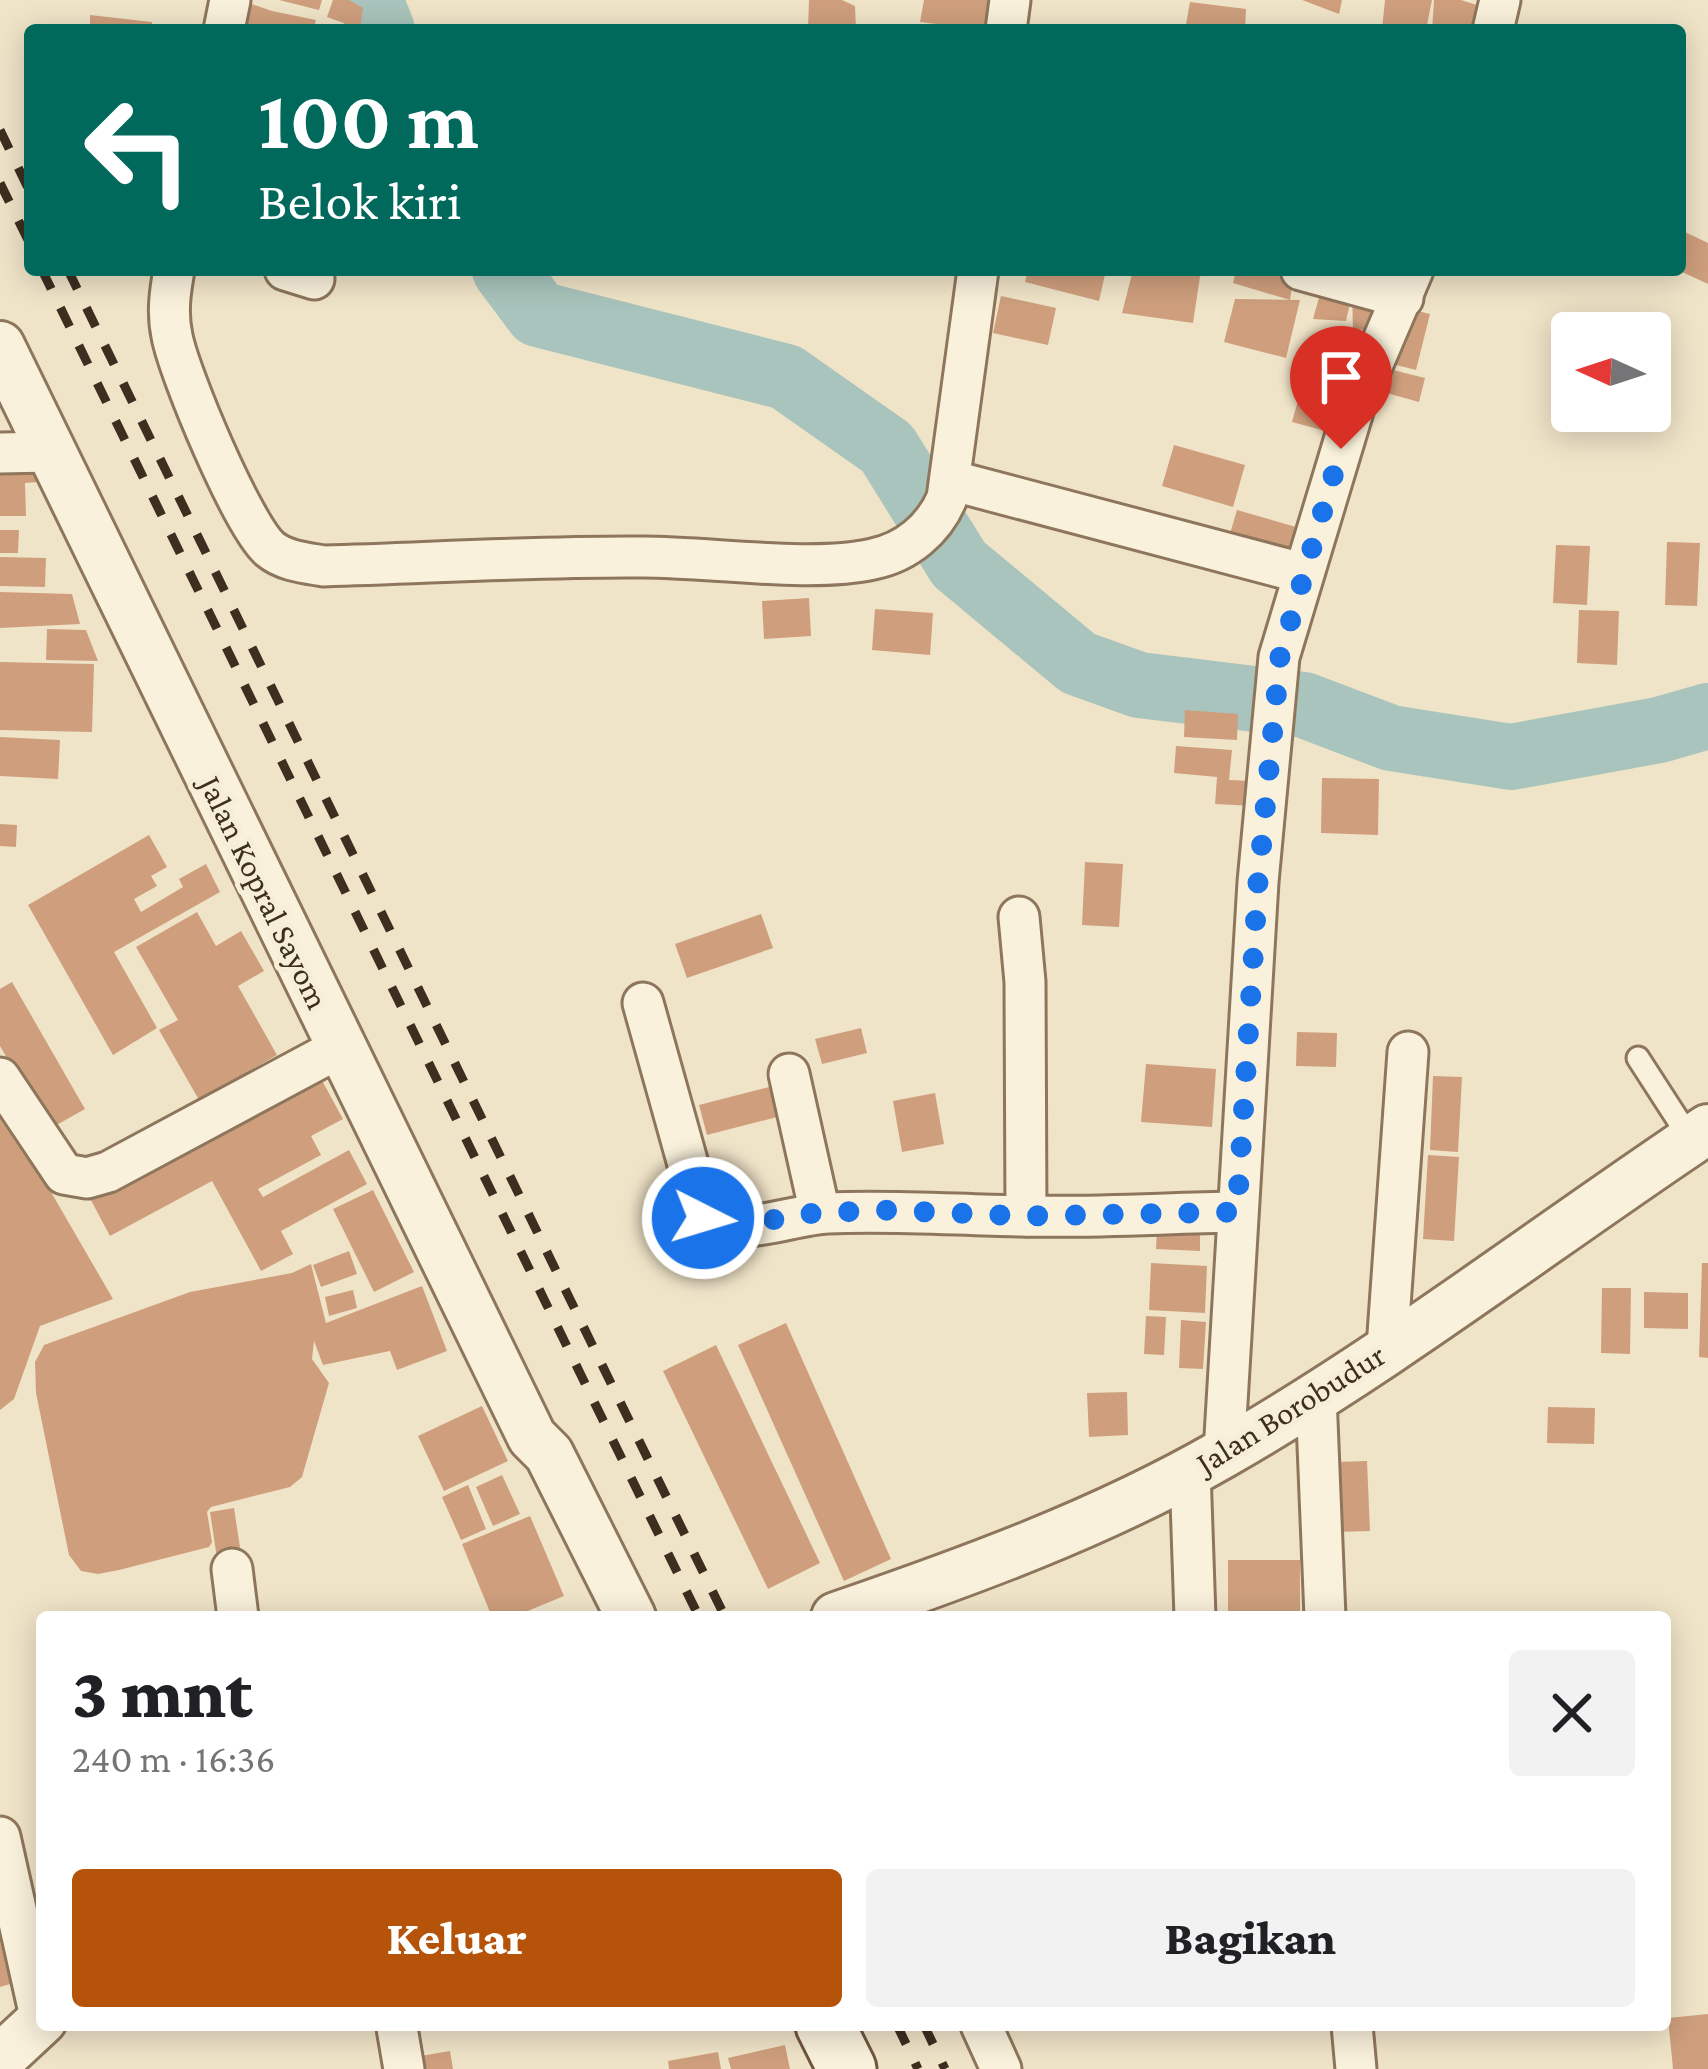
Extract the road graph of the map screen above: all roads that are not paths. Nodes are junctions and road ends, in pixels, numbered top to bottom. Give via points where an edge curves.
1 (173, 276) edge
2 (977, 276) edge
3 (1347, 276) edge
4 (1408, 284) edge
5 (0, 346) edge
6 (50, 452) junction
7 (0, 453) edge
8 (938, 510) junction
9 (1302, 573) junction
10 (1019, 917) dead end
11 (643, 1003) dead end
12 (341, 1047) junction
13 (1408, 1052) dead end
14 (1639, 1058) dead end
15 (788, 1074) dead end
16 (0, 1078) edge
17 (1700, 1135) edge
18 (1237, 1212) junction
19 (820, 1213) junction
20 (1026, 1216) junction
21 (1387, 1348) junction
22 (1316, 1396) junction
23 (532, 1437) junction
24 (1207, 1462) junction
25 (232, 1569) dead end
26 (237, 1611) edge
27 (606, 1611) edge
28 (628, 1611) edge
29 (852, 1611) edge
30 (1196, 1611) edge
31 (1325, 1611) edge
32 (0, 1838) edge
33 (36, 1995) edge
34 (36, 2026) edge
35 (399, 2031) edge
36 (828, 2031) edge
37 (984, 2031) edge
38 (1353, 2031) edge
39 (0, 2059) edge
40 (404, 2069) edge
41 (847, 2069) edge
42 (1001, 2069) edge
43 (1356, 2069) edge

1 - 8 street via 176,355 258,536 298,561 829,563 898,550
2 - 8 street
3 - 4 street
4 - 9 street via 1354,408
5 - 6 street, Jalan Kopral Sayom
6 - 7 street
6 - 12 street, Jalan Kopral Sayom
8 - 9 street
9 - 18 street via 1270,741
10 - 20 street
11 - 19 street via 703,1218 725,1229
12 - 16 street via 87,1178 64,1174
12 - 23 street, Jalan Kopral Sayom
13 - 21 street
14 - 17 lane
15 - 19 street
17 - 21 street, Jalan Borobudur
18 - 20 street
18 - 24 street
19 - 20 street
21 - 22 street, Jalan Borobudur
22 - 24 street, Jalan Borobudur
22 - 31 street
23 - 27 street, Jalan Kopral Sayom via 533,1462
23 - 28 street, Jalan Kopral Sayom via 549,1454
24 - 29 street, Jalan Borobudur via 1031,1544
24 - 30 street
25 - 26 street
32 - 33 street
34 - 39 street
35 - 40 street
36 - 41 main road
37 - 42 street
38 - 43 street

